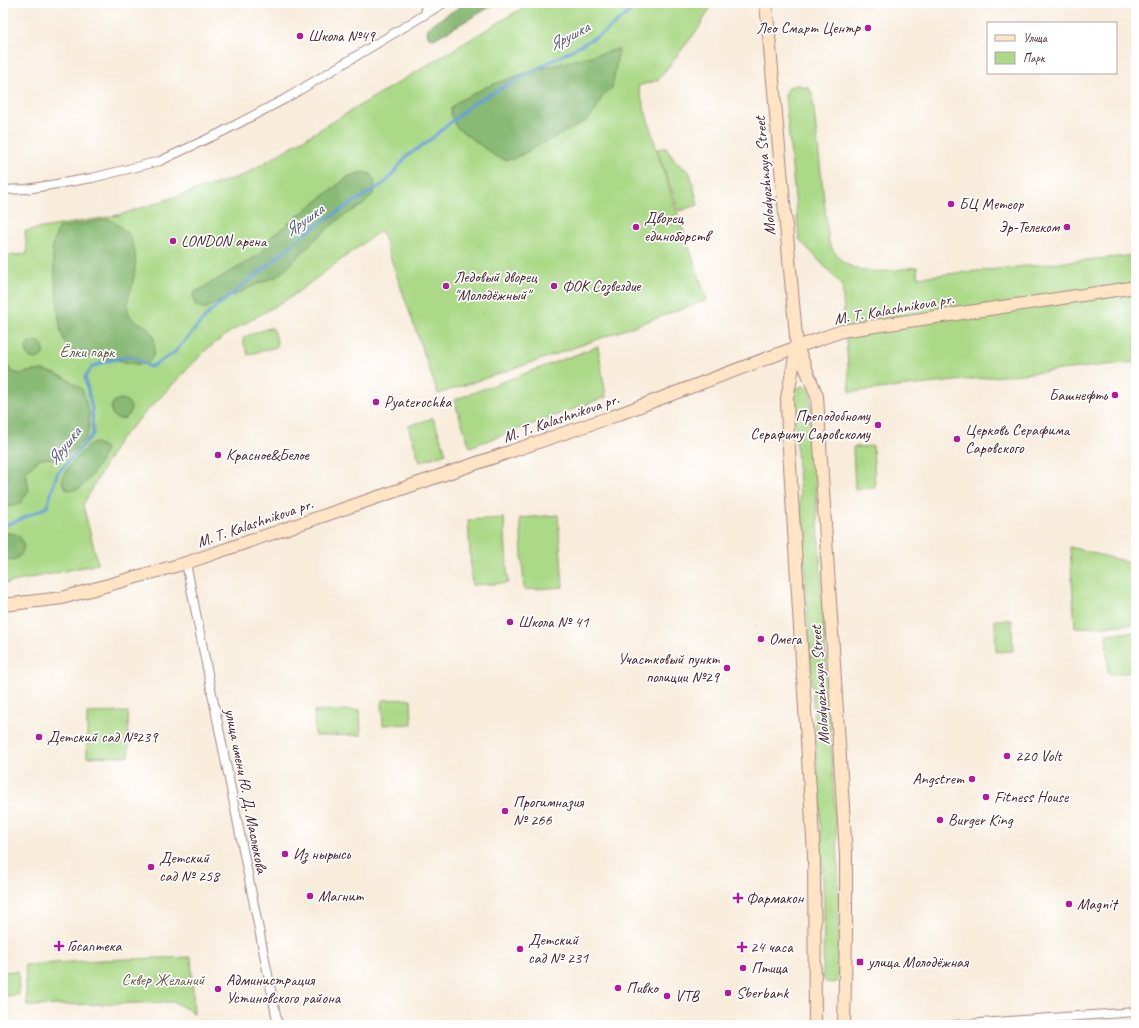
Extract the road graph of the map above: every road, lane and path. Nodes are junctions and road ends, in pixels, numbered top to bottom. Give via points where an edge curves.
1 (425, 3) edge
2 (444, 3) edge
3 (766, 3) edge
4 (426, 14) junction
5 (3, 190) edge
6 (1136, 288) edge
7 (797, 347) junction
8 (186, 563) junction
9 (3, 605) edge
10 (1136, 1012) edge
11 (278, 1025) edge
12 (815, 1025) edge
13 (844, 1025) edge
14 (953, 1025) edge

1 - 4 street
2 - 4 street
3 - 7 main road, Molodyozhnaya Street
4 - 5 street via 285,99 160,161 92,178
6 - 7 main road, M. T. Kalashnikova pr. via 842,331
7 - 8 main road, M. T. Kalashnikova pr. via 614,416
7 - 12 main road, Molodyozhnaya Street via 787,398 814,855
7 - 13 main road, Molodyozhnaya Street via 817,396 846,854
8 - 9 main road, M. T. Kalashnikova pr. via 62,598
8 - 11 street, улица имени Ю. Д. Маслюкова
10 - 14 street

